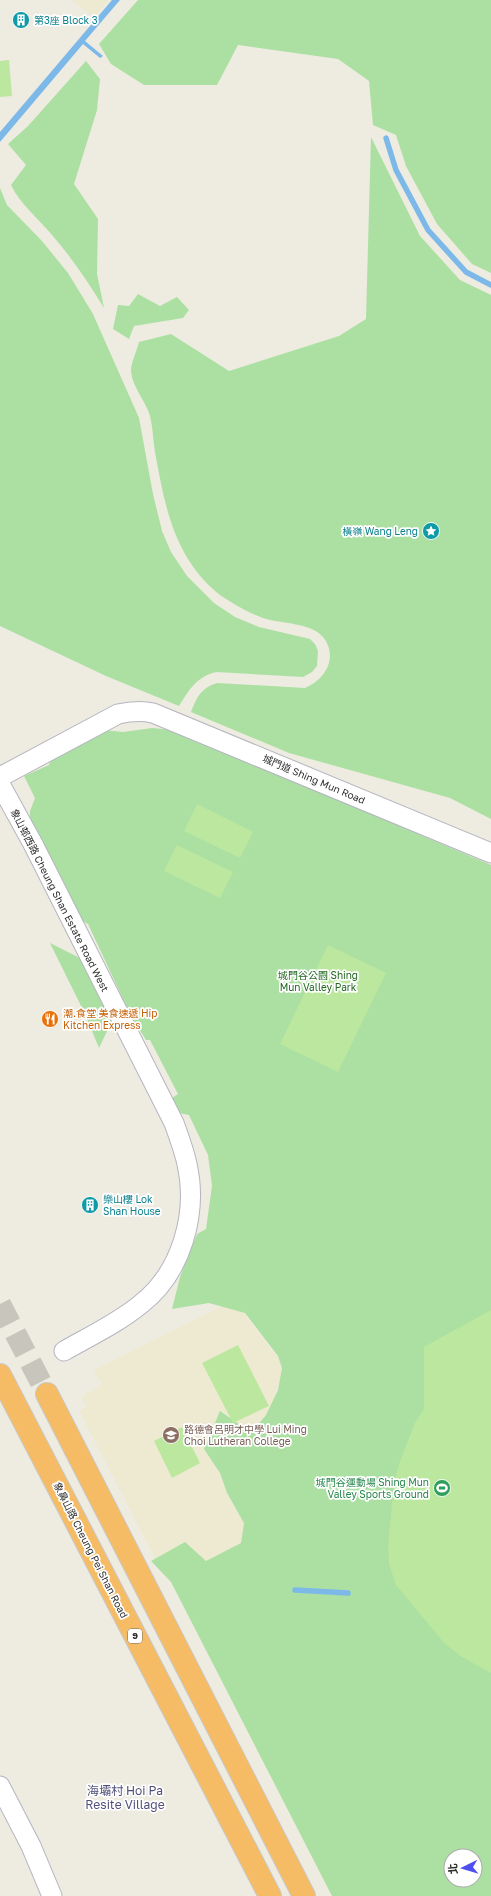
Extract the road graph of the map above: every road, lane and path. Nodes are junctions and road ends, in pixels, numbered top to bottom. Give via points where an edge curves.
1 (0, 777) edge
2 (0, 784) edge
3 (491, 853) edge
4 (64, 1351) dead end
5 (0, 1375) edge
6 (47, 1394) tunnel mouth
7 (0, 1786) edge
8 (52, 1896) edge
9 (270, 1896) edge
10 (304, 1896) edge

1 - 3 street, 城門道 Shing Mun Road via 118,714 135,711 153,713
2 - 4 street, 象山邨西路 Cheung Shan Estate Road West via 174,1123 189,1174 186,1230 171,1271 142,1304 126,1316
5 - 9 highway, 象鼻山路 Cheung Pei Shan Road / 9
6 - 10 highway
7 - 8 street via 31,1846

